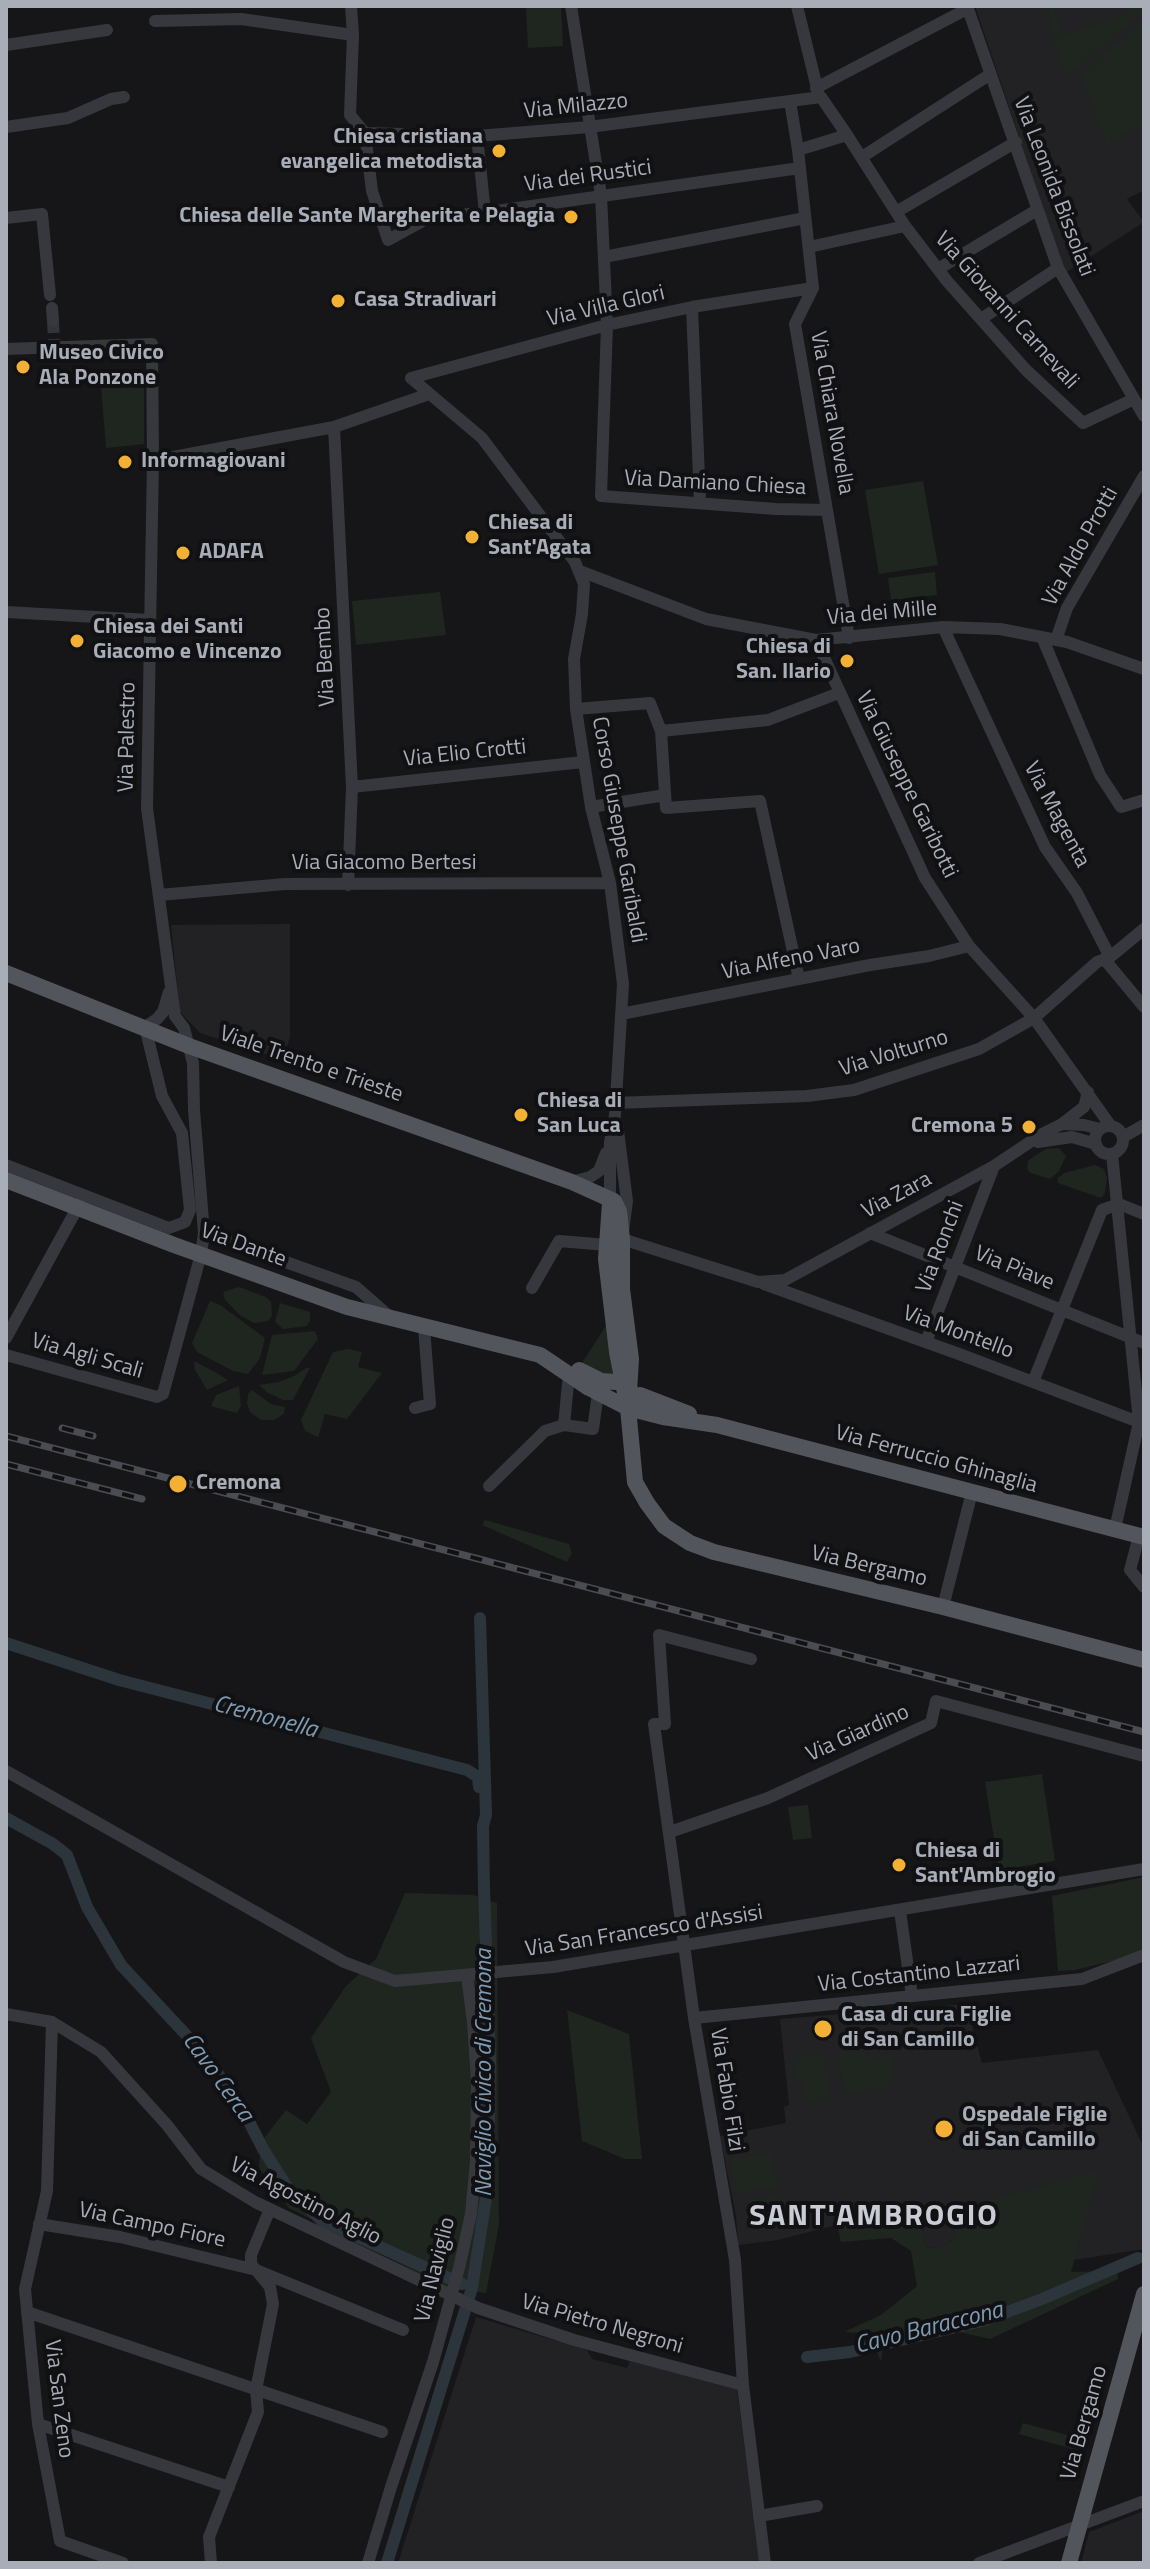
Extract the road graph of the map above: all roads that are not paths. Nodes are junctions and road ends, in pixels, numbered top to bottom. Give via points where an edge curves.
1 (351, 6) edge
2 (571, 6) edge
3 (797, 6) edge
4 (967, 8) edge
5 (241, 12) edge
6 (155, 21) dead end
7 (107, 30) dead end
8 (353, 35) junction
9 (6, 45) edge
10 (989, 75) junction
11 (818, 93) junction
12 (124, 97) dead end
13 (790, 101) junction
14 (6, 127) edge
15 (589, 127) junction
16 (365, 133) junction
17 (847, 135) junction
18 (477, 136) junction
19 (1016, 142) junction
20 (798, 150) junction
21 (862, 157) junction
22 (800, 168) junction
23 (601, 195) junction
24 (1037, 210) junction
25 (896, 212) junction
26 (485, 213) junction
27 (6, 218) edge
28 (805, 218) junction
29 (905, 226) junction
30 (809, 247) junction
31 (604, 257) junction
32 (1058, 268) junction
33 (938, 269) junction
34 (813, 288) junction
35 (692, 307) junction
36 (52, 308) tunnel mouth
37 (981, 319) junction
38 (607, 325) junction
39 (6, 349) edge
40 (429, 394) junction
41 (1134, 399) junction
42 (1144, 416) edge
43 (334, 427) junction
44 (153, 458) junction
45 (1144, 476) edge
46 (700, 502) junction
47 (827, 510) junction
48 (580, 571) junction
49 (6, 612) edge
50 (150, 620) junction
51 (943, 627) junction
52 (1042, 637) junction
53 (849, 638) junction
54 (816, 640) junction
55 (1056, 640) junction
56 (1144, 669) edge
57 (839, 693) junction
58 (576, 709) junction
59 (661, 731) junction
60 (583, 762) junction
61 (352, 787) junction
62 (665, 795) junction
63 (1144, 800) edge
64 (591, 807) junction
65 (610, 883) junction
66 (348, 885) junction
67 (159, 895) junction
68 (1144, 929) edge
69 (969, 946) junction
70 (1110, 957) junction
71 (6, 973) edge
72 (799, 979) junction
73 (171, 985) junction
74 (1144, 1007) edge
75 (621, 1014) junction
76 (1034, 1018) junction
77 (145, 1027) junction
78 (189, 1046) junction
79 (1088, 1092) junction
80 (615, 1109) junction
81 (1062, 1124) junction
82 (1144, 1125) edge
83 (1105, 1127) junction
84 (1123, 1137) junction
85 (610, 1142) junction
86 (1096, 1144) junction
87 (1027, 1145) junction
88 (1112, 1154) junction
89 (6, 1165) edge
90 (994, 1166) junction
91 (6, 1180) edge
92 (572, 1182) junction
93 (607, 1197) junction
94 (80, 1202) junction
95 (1119, 1204) junction
96 (1144, 1214) edge
97 (204, 1233) junction
98 (870, 1233) junction
99 (614, 1242) junction
100 (237, 1245) junction
101 (201, 1254) junction
102 (955, 1267) junction
103 (785, 1280) joint
104 (758, 1282) junction
105 (532, 1288) dead end
106 (1062, 1310) junction
107 (395, 1321) junction
108 (424, 1328) junction
109 (6, 1338) edge
110 (1138, 1341) edge
111 (926, 1342) junction
112 (6, 1355) edge
113 (631, 1359) junction
114 (564, 1369) junction
115 (622, 1377) junction
116 (1033, 1382) junction
117 (598, 1393) junction
118 (651, 1396) junction
119 (157, 1397) joint
120 (415, 1408) dead end
121 (628, 1408) junction
122 (1141, 1423) edge
123 (564, 1425) junction
124 (717, 1425) junction
125 (489, 1486) dead end
126 (972, 1492) junction
127 (1115, 1529) junction
128 (1141, 1536) edge
129 (1144, 1587) edge
130 (943, 1607) junction
131 (751, 1659) dead end
132 (1144, 1660) edge
133 (1144, 1756) edge
134 (6, 1771) edge
135 (670, 1832) junction
136 (1144, 1869) edge
137 (900, 1911) junction
138 (685, 1947) junction
139 (1144, 1955) edge
140 (467, 1976) junction
141 (912, 1996) junction
142 (6, 2014) edge
143 (694, 2018) junction
144 (52, 2022) junction
145 (270, 2209) junction
146 (39, 2224) junction
147 (256, 2270) junction
148 (1144, 2294) edge
149 (451, 2297) junction
150 (27, 2312) junction
151 (403, 2330) dead end
152 (743, 2385) junction
153 (256, 2390) junction
154 (38, 2424) junction
155 (382, 2432) dead end
156 (229, 2487) junction
157 (1144, 2501) edge
158 (817, 2506) dead end
159 (759, 2516) junction
160 (1079, 2526) junction
161 (123, 2563) edge
162 (211, 2563) edge
163 (368, 2563) edge
164 (765, 2563) edge
165 (979, 2563) edge
166 (1069, 2563) edge

1 - 8 street
2 - 15 street
3 - 11 street
4 - 10 street, Via Leonida Bissolati
4 - 11 street
5 - 6 street
5 - 8 street
7 - 9 street
8 - 16 street via 350,115
10 - 19 street, Via Leonida Bissolati
10 - 21 street
11 - 13 street, Via Milazzo
11 - 17 street, Via Giovanni Carnevali
12 - 14 street via 68,118
13 - 15 street, Via Milazzo
13 - 20 street
15 - 18 street, Via Milazzo
15 - 23 street
16 - 18 street, Via Milazzo
16 - 26 street, Via dei Rustici via 372,191 388,240 430,217
17 - 20 street
17 - 21 street, Via Giovanni Carnevali
18 - 26 street
19 - 24 street, Via Leonida Bissolati
19 - 25 street
20 - 22 street
21 - 25 street, Via Giovanni Carnevali
22 - 23 street, Via dei Rustici
22 - 28 street
23 - 26 street, Via dei Rustici
23 - 31 street
24 - 32 street, Via Leonida Bissolati
24 - 33 street
25 - 29 street, Via Giovanni Carnevali
27 - 36 street via 42,214
28 - 30 street
28 - 31 street
29 - 30 street
29 - 33 street, Via Giovanni Carnevali
30 - 34 street
31 - 38 street
32 - 37 street
32 - 41 street, Via Leonida Bissolati
33 - 37 street, Via Giovanni Carnevali
34 - 35 street, Via Villa Glori
34 - 47 street, Via Chiara Novella via 795,324
35 - 38 street, Via Villa Glori
35 - 46 street
37 - 41 street, Via Giovanni Carnevali via 1083,423
38 - 40 street, Via Villa Glori via 411,378
38 - 46 street, Via Damiano Chiesa via 601,496
39 - 44 street, Via Palestro via 152,344
40 - 43 street
40 - 48 street via 482,438
41 - 42 street, Via Leonida Bissolati
43 - 44 street
43 - 61 street, Via Bembo
44 - 50 street, Via Palestro
45 - 55 street, Via Aldo Protti via 1067,608
46 - 47 street, Via Damiano Chiesa
47 - 53 street, Via Chiara Novella
48 - 54 street, Via dei Mille via 706,619
48 - 58 street, Corso Giuseppe Garibaldi
49 - 50 street
50 - 67 street, Via Palestro via 147,808
51 - 52 street, Via dei Mille
51 - 53 street, Via dei Mille
51 - 70 street, Via Magenta via 1045,847 1077,893
52 - 55 street, Via dei Mille
52 - 63 street via 1100,775 1121,807
53 - 54 street, Via dei Mille
54 - 57 street, Via Giuseppe Garibotti
55 - 56 street, Via dei Mille
57 - 59 street via 768,720
57 - 69 street, Via Giuseppe Garibotti via 925,878
58 - 59 street via 650,703
58 - 60 street, Corso Giuseppe Garibaldi
59 - 62 street
60 - 61 street, Via Elio Crotti
60 - 64 street, Corso Giuseppe Garibaldi
61 - 66 street, Via Bembo
62 - 64 street
62 - 72 street via 666,808 760,801
64 - 65 street, Corso Giuseppe Garibaldi
65 - 66 street, Via Giacomo Bertesi
65 - 75 street, Corso Giuseppe Garibaldi via 623,984
66 - 67 street, Via Giacomo Bertesi via 285,884
67 - 73 street, Via Palestro
68 - 70 street, Via Volturno
69 - 72 street, Via Alfeno Varo
69 - 76 street, Via Giuseppe Garibotti
70 - 74 street, Via Magenta via 1105,960
70 - 76 street, Via Volturno via 1097,962
71 - 77 main road, Viale Trento e Trieste
72 - 75 street, Via Alfeno Varo
73 - 77 street via 163,1012
73 - 78 street, Via Palestro via 175,1016
75 - 80 street, Corso Giuseppe Garibaldi
76 - 79 street, Via Giuseppe Garibotti
76 - 80 street, Via Volturno via 979,1049 854,1090
77 - 78 main road, Viale Trento e Trieste
77 - 94 street, Via Dante via 162,1096 182,1133 188,1219 169,1228
78 - 92 main road, Viale Trento e Trieste
78 - 97 street, Via Palestro
79 - 81 street, Via Zara via 1084,1107
79 - 83 street, Via Giuseppe Garibotti
80 - 85 street, Corso Giuseppe Garibaldi
80 - 99 street, Corso Giuseppe Garibaldi via 627,1201
81 - 83 street
81 - 87 street, Via Zara
82 - 84 street
83 - 84 street via 1119,1129
83 - 86 street via 1095,1136
84 - 88 street via 1122,1146
85 - 92 street, Corso Giuseppe Garibaldi via 601,1169
85 - 93 street, Corso Giuseppe Garibaldi
86 - 87 street via 1072,1137
86 - 88 street
87 - 90 street, Via Zara
88 - 95 street
89 - 94 street, Via Dante
90 - 98 street, Via Zara
90 - 102 street, Via Ronchi
91 - 94 main road, Via Dante
92 - 93 main road, Viale Trento e Trieste
93 - 99 main road
94 - 101 main road, Via Dante
94 - 109 street, Via Agli Scali
95 - 96 street
95 - 106 street via 1102,1210
95 - 110 street
97 - 100 street, Via Dante
97 - 101 street, Via Palestro
98 - 102 street, Via Piave
98 - 103 street, Via Zara
99 - 104 street, Via Montello
99 - 105 street, Via Montello via 559,1241
99 - 113 main road
99 - 115 main road via 614,1331
100 - 101 street
100 - 107 street, Via Dante via 356,1287
101 - 107 main road, Via Dante
101 - 119 street, Via Palestro via 166,1389
102 - 106 street, Via Piave
102 - 111 street, Via Ronchi
103 - 104 street, Via Montello
104 - 111 street, Via Montello
106 - 110 street, Via Piave
106 - 116 street
107 - 108 main road, Via Dante
108 - 114 main road, Via Dante via 540,1355
108 - 120 street via 430,1404
110 - 122 street
111 - 116 street, Via Montello
112 - 119 street, Via Agli Scali
113 - 115 main road
113 - 118 main road
113 - 121 main road
114 - 115 main road via 577,1369 601,1381
114 - 117 main road, Via Ferruccio Ghinaglia
114 - 123 street
115 - 121 main road
116 - 122 street, Via Montello
117 - 121 main road, Via Ferruccio Ghinaglia
117 - 123 street via 593,1429
118 - 121 main road via 633,1397
118 - 124 main road, Via Ferruccio Ghinaglia
121 - 124 main road, Via Ferruccio Ghinaglia
121 - 130 main road, Via Bergamo via 635,1482 664,1526 690,1543
122 - 127 street
123 - 125 street via 545,1431
124 - 126 main road, Via Ferruccio Ghinaglia
126 - 127 main road, Via Ferruccio Ghinaglia
126 - 130 street
127 - 128 main road, Via Ferruccio Ghinaglia
128 - 129 street via 1130,1570
130 - 132 main road, Via Bergamo
131 - 135 street, Via Fabio Filzi via 659,1635 665,1724 654,1724
133 - 135 street, Via Giardino via 936,1701 931,1723 768,1798
134 - 140 street, Via San Francesco d'Assisi via 344,1962 395,1981
135 - 138 street, Via Fabio Filzi
136 - 137 street, Via San Francesco d'Assisi
137 - 138 street, Via San Francesco d'Assisi
137 - 141 street
138 - 140 street, Via San Francesco d'Assisi
138 - 143 street, Via Fabio Filzi
139 - 141 street, Via Costantino Lazzari via 1082,1979
140 - 149 street, Via Naviglio via 477,2082 476,2161 471,2214
141 - 143 street, Via Costantino Lazzari
142 - 144 street, Via Agostino Aglio
143 - 152 street, Via Fabio Filzi via 735,2260
144 - 145 street, Via Agostino Aglio via 101,2052 201,2169
144 - 146 street, Via San Zeno via 47,2191
145 - 147 street, Via Campo Fiore via 251,2255
145 - 149 street, Via Agostino Aglio
146 - 147 street, Via Campo Fiore via 120,2237
146 - 150 street, Via San Zeno via 25,2289
147 - 151 street, Via Campo Fiore
147 - 153 street via 270,2287 273,2304
148 - 160 main road, Via Bergamo
149 - 152 street, Via Pietro Negroni via 574,2340
149 - 163 street, Via Naviglio
150 - 153 street
150 - 154 street, Via San Zeno
152 - 159 street, Via Fabio Filzi
153 - 155 street
153 - 156 street via 258,2412
154 - 156 street
154 - 161 street, Via San Zeno via 60,2541
156 - 162 street via 209,2537
157 - 160 street
158 - 159 street
159 - 164 street, Via Fabio Filzi
160 - 165 street
160 - 166 main road, Via Bergamo

